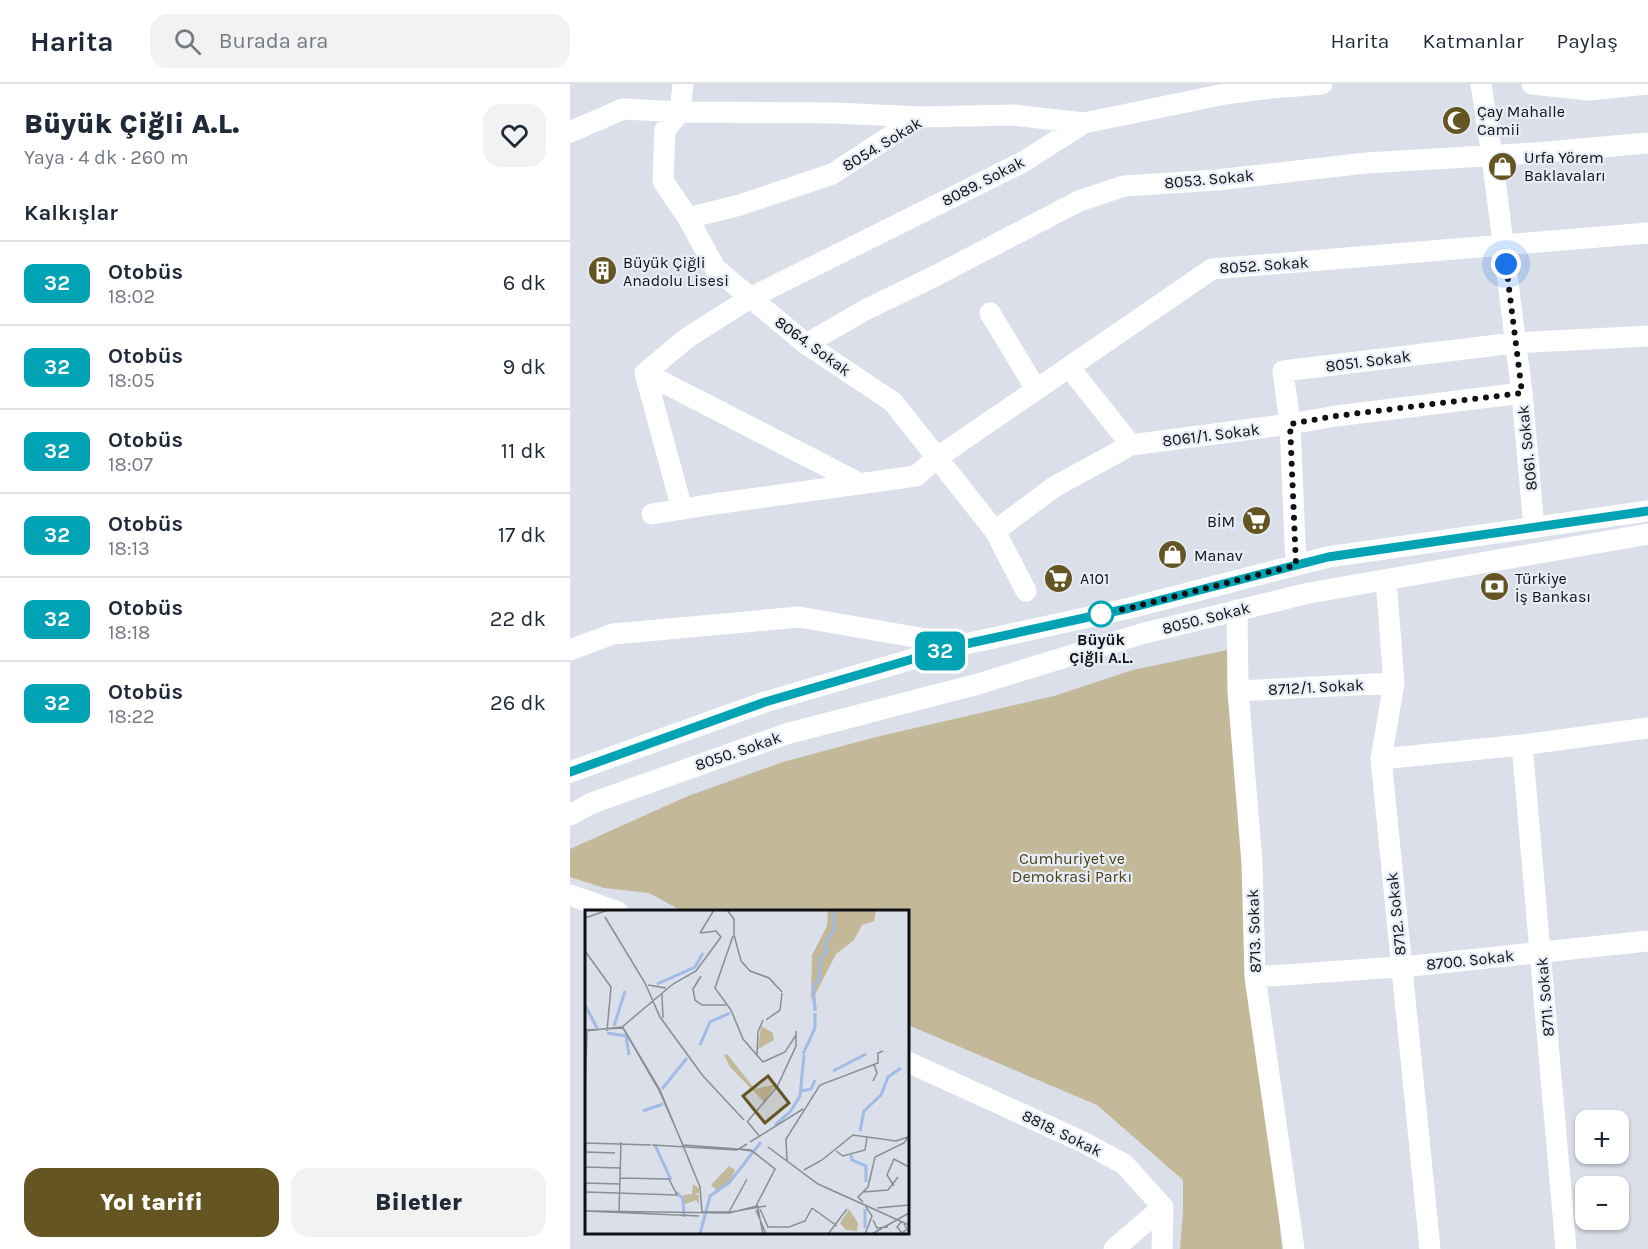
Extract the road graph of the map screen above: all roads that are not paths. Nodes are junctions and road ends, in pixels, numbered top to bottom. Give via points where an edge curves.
1 (683, 84) edge
2 (1322, 84) edge
3 (1480, 84) edge
4 (1532, 84) edge
5 (1648, 84) edge
6 (1269, 86) edge
7 (1580, 86) edge
8 (1223, 89) edge
9 (680, 112) junction
10 (920, 117) junction
11 (1084, 123) junction
12 (570, 132) edge
13 (1648, 143) edge
14 (1492, 156) junction
15 (688, 218) junction
16 (1648, 233) edge
17 (1504, 244) junction
18 (750, 298) junction
19 (990, 313) dead end
20 (1648, 336) edge
21 (1514, 343) junction
22 (806, 344) junction
23 (1069, 367) junction
24 (645, 373) junction
25 (1036, 389) junction
26 (1522, 393) junction
27 (1290, 424) junction
28 (1131, 445) junction
29 (938, 456) junction
30 (859, 483) junction
31 (682, 509) junction
32 (1648, 511) edge
33 (652, 514) dead end
34 (1534, 528) junction
35 (995, 531) junction
36 (1648, 534) edge
37 (1296, 565) junction
38 (1386, 580) junction
39 (1026, 591) dead end
40 (1237, 610) junction
41 (961, 645) junction
42 (570, 650) edge
43 (1394, 683) junction
44 (1238, 691) junction
45 (1648, 728) edge
46 (1522, 745) junction
47 (1381, 759) junction
48 (570, 772) edge
49 (570, 815) edge
50 (570, 895) edge
51 (612, 910) edge
52 (1648, 941) edge
53 (1541, 953) junction
54 (1402, 967) junction
55 (1255, 977) junction
56 (909, 1062) edge
57 (1162, 1207) junction
58 (1114, 1249) edge
59 (1162, 1249) edge
60 (1294, 1249) edge
61 (1430, 1249) edge
62 (1566, 1249) edge

1 - 9 street, 8064. Sokak
2 - 6 street
3 - 14 street, 8061. Sokak
4 - 7 street
5 - 7 street
6 - 8 street
8 - 11 street, 8089. Sokak
9 - 10 street
9 - 12 street via 623,109
9 - 15 street, 8064. Sokak via 665,130 663,181
10 - 11 street, 8054. Sokak via 1013,115
10 - 15 street, 8054. Sokak via 832,174
11 - 18 street, 8089. Sokak via 1023,162
13 - 14 street, 8053. Sokak
14 - 17 street, 8061. Sokak
14 - 22 street, 8053. Sokak via 1366,163 1124,186 1079,201
15 - 18 street, 8064. Sokak via 715,267
16 - 17 street, 8052. Sokak
17 - 21 street, 8061. Sokak
17 - 23 street, 8052. Sokak via 1212,269
18 - 22 street, 8064. Sokak
18 - 24 street, 8089. Sokak via 687,338
19 - 25 street
20 - 21 street, 8051. Sokak
21 - 26 street, 8061. Sokak
21 - 27 street, 8051. Sokak via 1283,371
22 - 29 street, 8064. Sokak via 893,402
23 - 25 street, 8052. Sokak
23 - 28 street
24 - 30 street
24 - 31 street
25 - 29 street, 8052. Sokak
26 - 27 street, 8061/1. Sokak
26 - 34 street, 8061. Sokak
27 - 28 street, 8061/1. Sokak
27 - 37 street, 8051. Sokak
28 - 35 street, 8061/1. Sokak via 1054,487
29 - 30 street, 8052. Sokak via 916,476
29 - 35 street, 8064. Sokak
30 - 31 street, 8052. Sokak
31 - 33 street, 8052. Sokak
32 - 34 street, 8050. Sokak
34 - 37 street, 8050. Sokak
35 - 39 street, 8064. Sokak
36 - 38 street, 8050. Sokak
37 - 41 street, 8050. Sokak via 1130,608
38 - 40 street, 8050. Sokak
38 - 43 street, 8712. Sokak
40 - 44 street, 8713. Sokak
40 - 49 street, 8050. Sokak via 786,734 592,802
41 - 42 street via 799,617 613,634
41 - 48 street, 8050. Sokak via 765,702
43 - 44 street, 8712/1. Sokak
43 - 47 street, 8712. Sokak
44 - 55 street, 8713. Sokak via 1252,862
45 - 46 street
46 - 47 street
46 - 53 street, 8711. Sokak
47 - 54 street, 8712. Sokak
50 - 51 street
52 - 53 street, 8700. Sokak
53 - 54 street, 8700. Sokak
53 - 62 street, 8711. Sokak
54 - 55 street, 8700. Sokak
54 - 61 street, 8712. Sokak
55 - 60 street, 8713. Sokak
56 - 57 street, 8818. Sokak via 1124,1164
57 - 58 street
57 - 59 street

